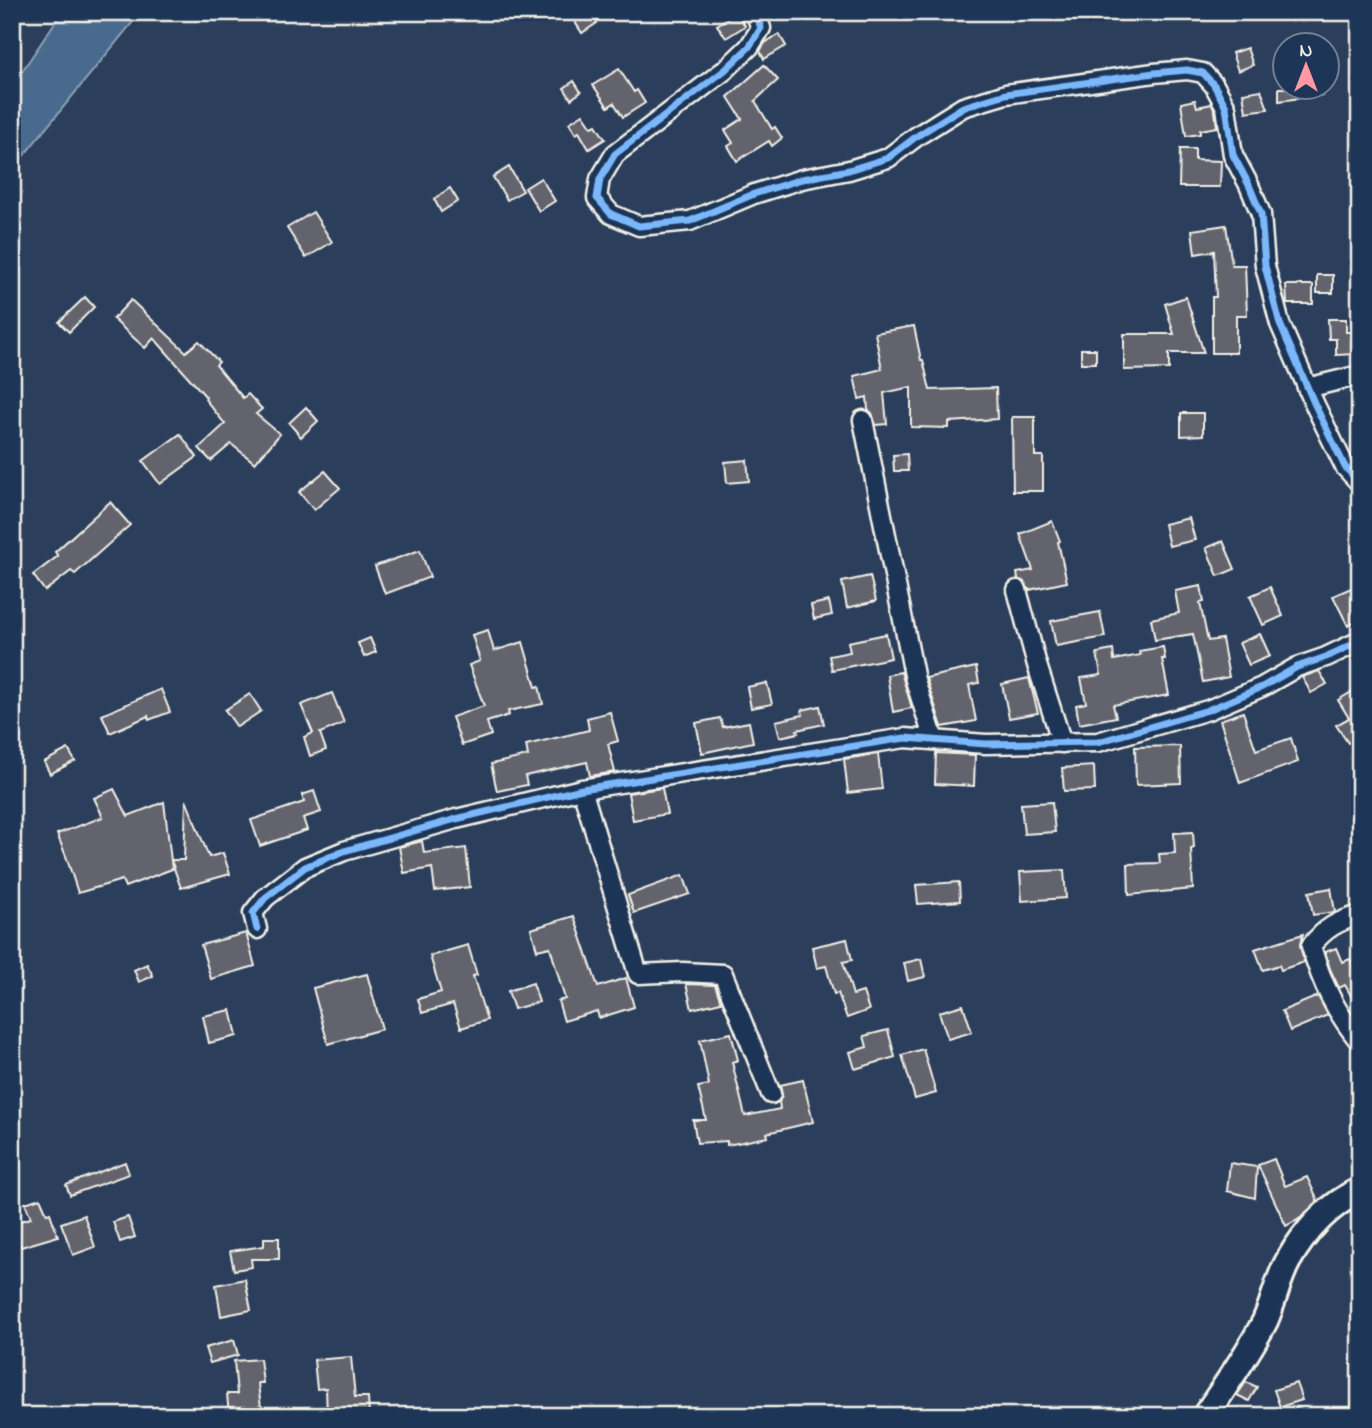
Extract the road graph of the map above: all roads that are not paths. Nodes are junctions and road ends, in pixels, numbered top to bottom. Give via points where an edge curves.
1 (755, 12) edge
2 (1360, 375) edge
3 (1307, 388) junction
4 (863, 420) dead end
5 (1360, 483) edge
6 (1017, 590) dead end
7 (1360, 641) edge
8 (934, 740) junction
9 (1062, 743) junction
10 (582, 789) junction
11 (1360, 915) edge
12 (257, 929) dead end
13 (1360, 1042) edge
14 (771, 1094) dead end
15 (1360, 1190) edge
16 (1205, 1416) edge

1 - 3 street via 761,28 749,47 686,102 615,154 600,179 597,198 611,214 639,226 690,221 754,194 888,158 963,107 1006,94 1154,73 1203,73 1226,107 1233,155 1261,214 1265,266 1280,324
2 - 3 street
3 - 5 street via 1345,467
4 - 8 street via 915,680
6 - 9 street
7 - 9 street via 1208,710 1098,742
8 - 9 street
8 - 10 street via 905,738
10 - 12 street via 456,819 305,867 253,913
10 - 14 street via 638,974 723,974
11 - 13 street via 1335,922 1311,946 1319,976 1339,1015
15 - 16 street via 1312,1225 1288,1262 1265,1320

